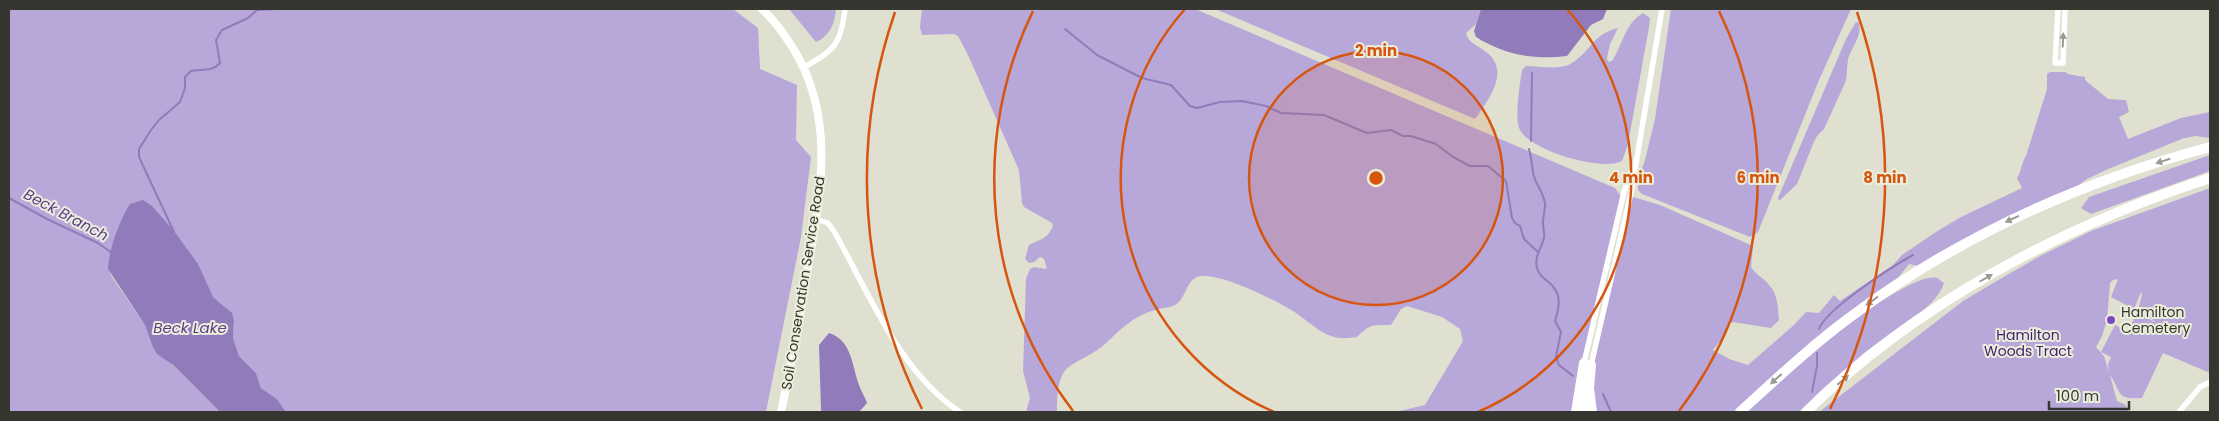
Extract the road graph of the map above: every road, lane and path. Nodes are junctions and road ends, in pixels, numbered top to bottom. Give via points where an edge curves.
1 (762, 9) edge
2 (845, 9) edge
3 (1662, 9) edge
4 (2058, 9) edge
5 (2065, 9) edge
6 (804, 67) junction
7 (2210, 147) edge
8 (2210, 178) edge
9 (816, 219) junction
10 (1588, 364) junction
11 (2210, 382) edge
12 (781, 412) edge
13 (960, 412) edge
14 (1576, 412) edge
15 (1580, 412) edge
16 (1584, 412) edge
17 (1592, 412) edge
18 (1740, 412) edge
19 (1806, 412) edge
20 (2179, 412) edge

1 - 6 main road, Soil Conservation Service Road via 778,26
2 - 6 street via 843,30 836,46
3 - 10 street via 1631,194
4 -> 5 street via 2055,63 2063,63
6 - 9 main road, Soil Conservation Service Road via 818,107 822,133
7 -> 18 highway via 2065,195 1947,252 1848,318 1812,346
19 -> 8 highway via 1913,325 2008,265 2114,213
9 - 12 main road, Soil Conservation Service Road via 794,355
9 - 13 street via 828,223 835,233 906,358 923,379
10 - 14 highway
10 - 15 highway
10 - 16 highway
10 - 17 highway
11 - 20 street via 2200,387

